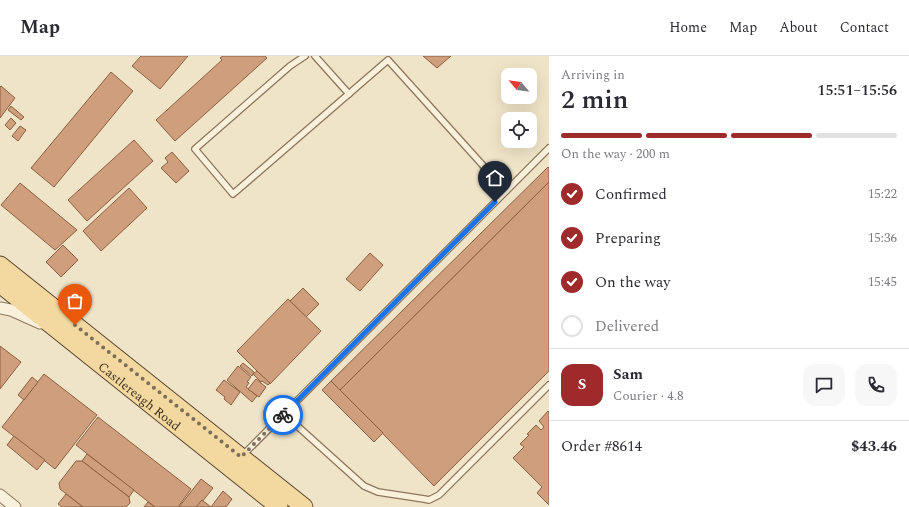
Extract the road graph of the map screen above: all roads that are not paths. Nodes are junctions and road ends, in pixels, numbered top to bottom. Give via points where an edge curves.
1 (305, 56) edge
2 (315, 56) edge
3 (349, 94) junction
4 (549, 148) edge
5 (506, 191) junction
6 (0, 265) edge
7 (0, 284) edge
8 (0, 308) edge
9 (64, 335) junction
10 (549, 385) edge
11 (284, 414) junction
12 (241, 457) junction
13 (0, 496) edge
14 (15, 507) edge
15 (279, 507) edge
16 (304, 507) edge

1 - 3 lane via 194,149 233,194
2 - 3 lane
3 - 5 lane via 388,60
4 - 5 lane
5 - 11 lane
6 - 12 main road, Castlereagh Road
7 - 9 main road, Castlereagh Road
8 - 9 street via 25,315
9 - 15 main road, Castlereagh Road
10 - 11 lane via 439,495 429,500 378,492 364,486
11 - 12 lane
12 - 16 main road, Castlereagh Road
13 - 14 street

